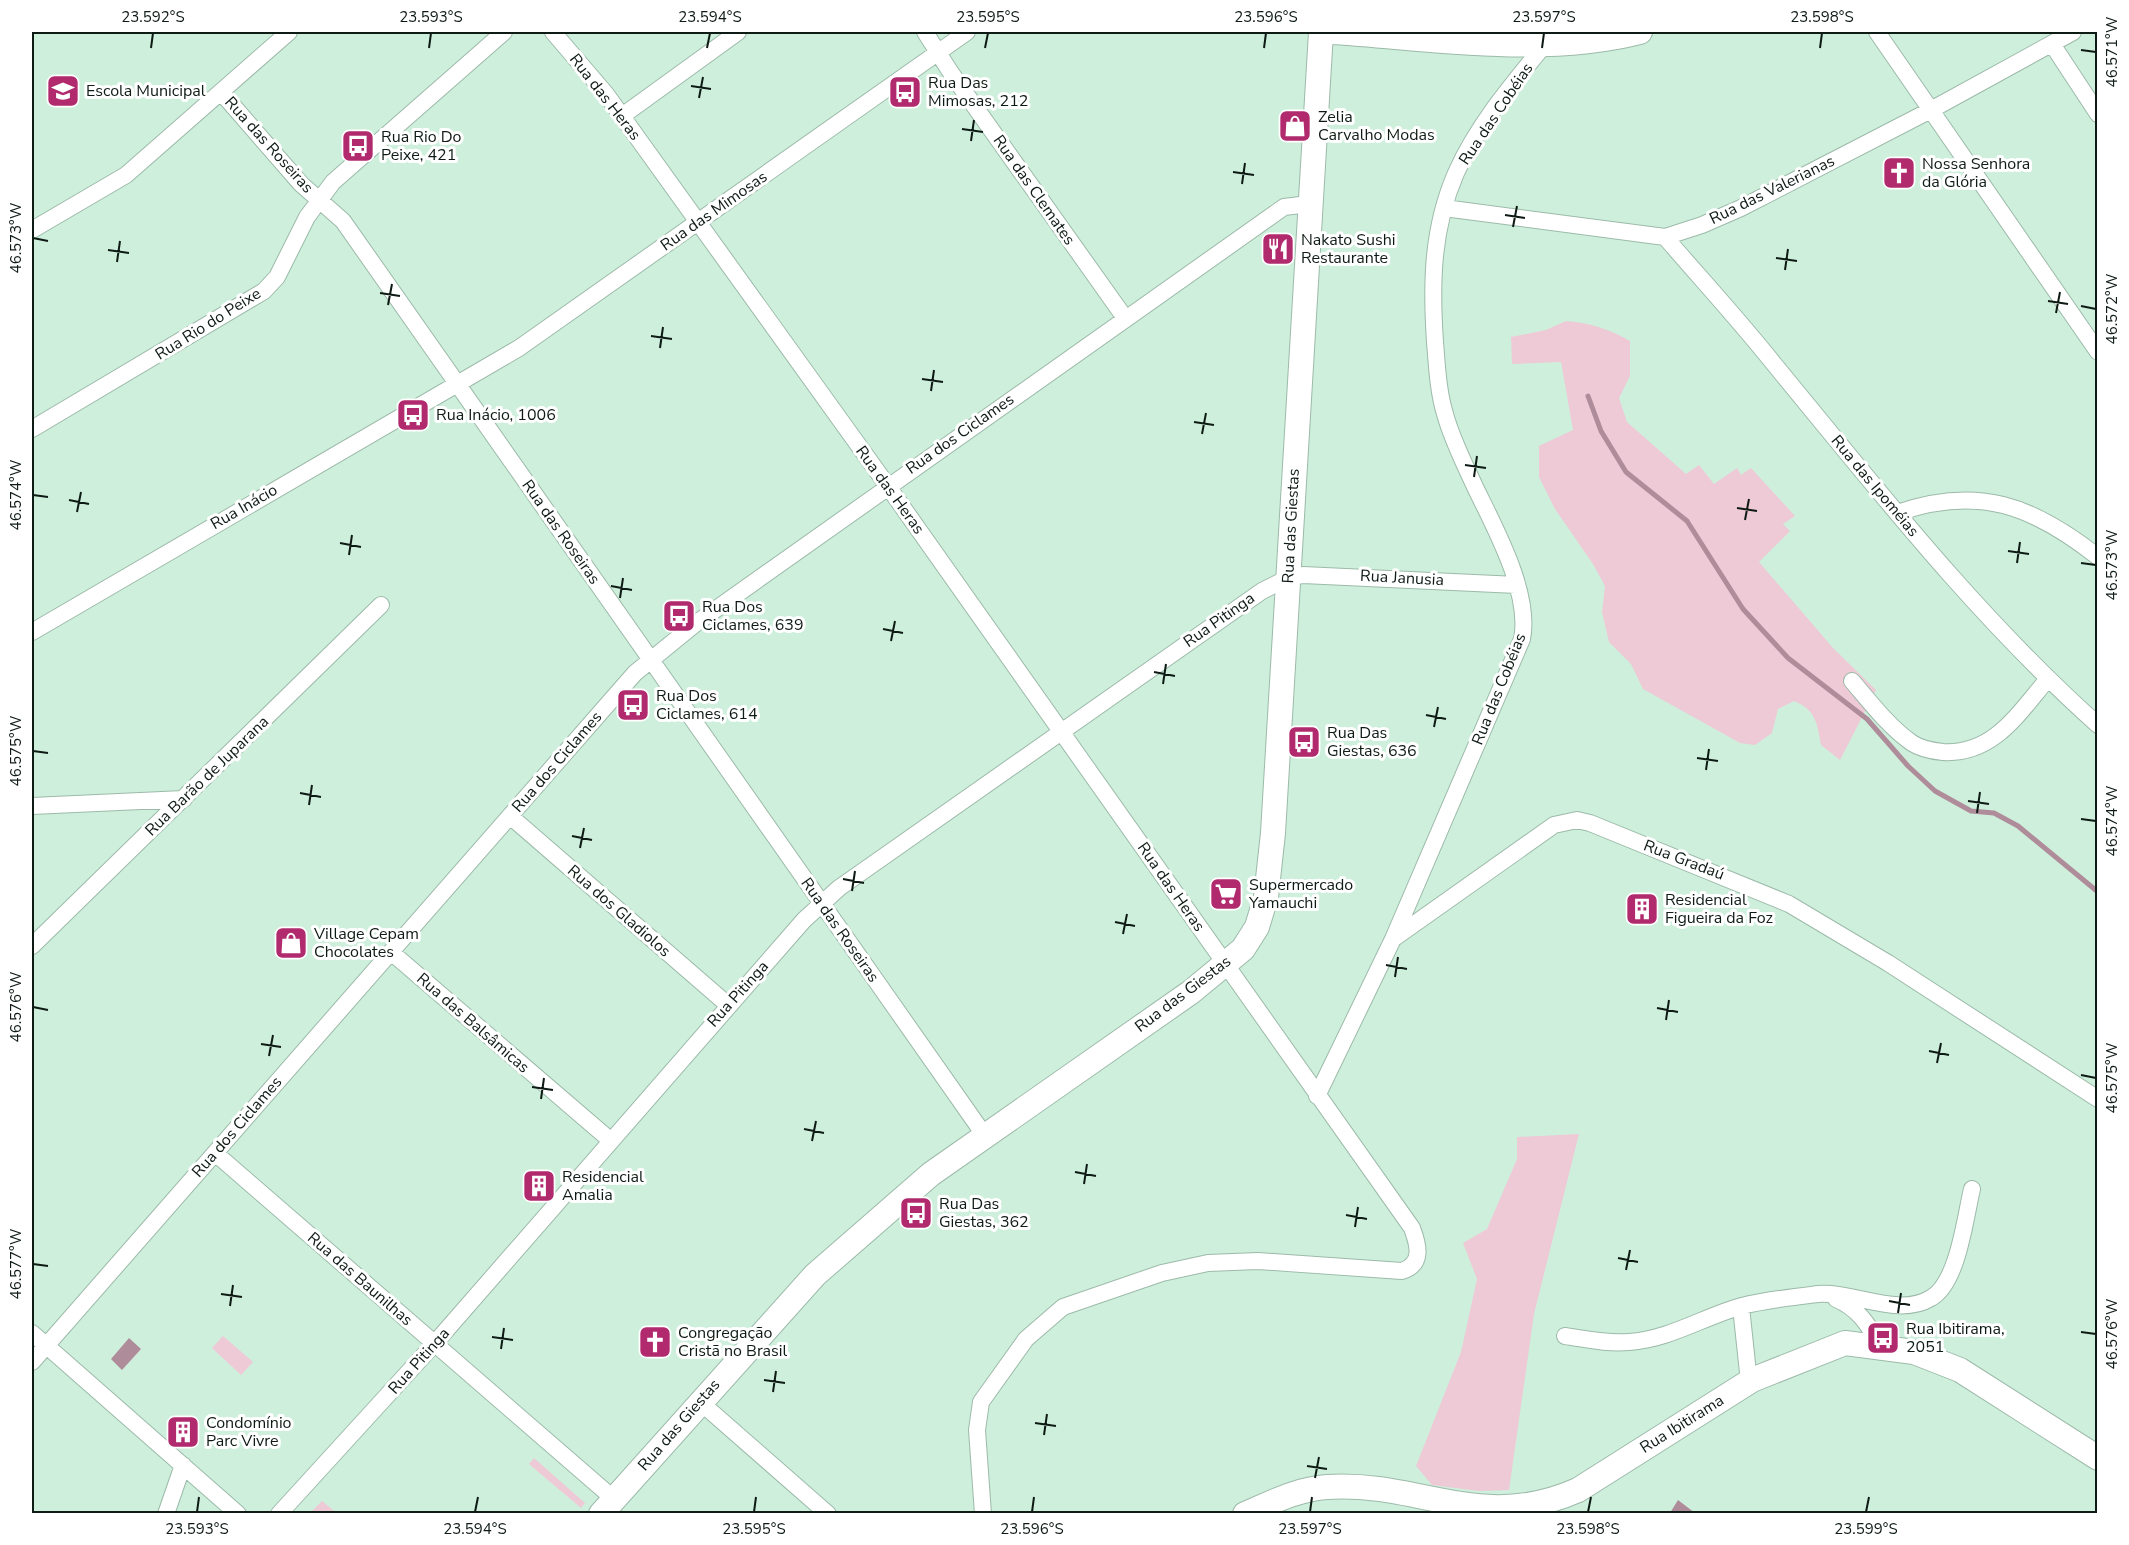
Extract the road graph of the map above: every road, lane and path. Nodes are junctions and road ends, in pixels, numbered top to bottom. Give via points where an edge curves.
1 (289, 32) edge
2 (504, 32) edge
3 (553, 32) edge
4 (738, 32) edge
5 (925, 32) edge
6 (967, 32) edge
7 (1321, 32) edge
8 (1332, 32) edge
9 (1640, 32) edge
10 (1877, 32) edge
11 (2073, 32) edge
12 (1550, 38) edge
13 (2052, 44) junction
14 (938, 52) junction
15 (221, 92) junction
16 (1929, 111) junction
17 (2097, 114) edge
18 (622, 116) junction
19 (319, 199) junction
20 (1309, 204) junction
21 (1444, 208) junction
22 (697, 223) junction
23 (32, 230) edge
24 (1665, 237) junction
25 (1125, 318) junction
26 (2097, 352) edge
27 (456, 383) junction
28 (32, 429) edge
29 (887, 485) junction
30 (1897, 513) junction
31 (2097, 556) edge
32 (1288, 578) junction
33 (1517, 585) junction
34 (381, 605) dead end
35 (32, 632) edge
36 (650, 659) junction
37 (2047, 680) junction
38 (1852, 681) dead end
39 (2097, 725) edge
40 (1061, 731) junction
41 (184, 799) junction
42 (32, 806) edge
43 (510, 816) junction
44 (820, 903) junction
45 (1393, 939) junction
46 (32, 946) edge
47 (391, 952) junction
48 (1225, 964) junction
49 (728, 1005) junction
50 (1317, 1096) junction
51 (2097, 1100) edge
52 (985, 1136) junction
53 (610, 1140) junction
54 (215, 1153) junction
55 (1972, 1189) dead end
56 (1822, 1294) junction
57 (1742, 1306) junction
58 (32, 1333) edge
59 (1565, 1336) dead end
60 (435, 1343) junction
61 (1879, 1345) junction
62 (46, 1346) junction
63 (32, 1362) edge
64 (1749, 1382) junction
65 (699, 1401) junction
66 (2096, 1455) edge
67 (183, 1465) junction
68 (608, 1506) edge
69 (1248, 1513) edge
70 (166, 1514) edge
71 (238, 1514) edge
72 (279, 1514) edge
73 (828, 1514) edge
74 (983, 1514) edge

1 - 15 street
2 - 19 street, Rua Rio do Peixe via 356,160
3 - 18 street, Rua das Heras
4 - 18 street
5 - 14 street, Rua das Clemates
6 - 14 street, Rua das Mimosas
7 - 20 main road, Rua das Giestas
8 - 12 main road
9 - 12 main road via 1609,39
10 - 16 street
11 - 13 street, Rua das Valerianas
12 - 21 street, Rua das Cobéias via 1478,135 1457,172
13 - 16 street, Rua das Valerianas
13 - 17 street
14 - 22 street, Rua das Mimosas
14 - 25 street, Rua das Clemates
15 - 19 street, Rua das Roseiras
15 - 23 street via 126,175
16 - 24 street, Rua das Valerianas via 1741,208
16 - 26 street
18 - 22 street, Rua das Heras
19 - 27 street, Rua das Roseiras via 343,221
19 - 28 street, Rua Rio do Peixe via 288,260 264,291
20 - 25 street, Rua dos Ciclames via 1284,207
20 - 32 main road, Rua das Giestas
21 - 24 street, Rua das Valerianas
21 - 33 street, Rua das Cobéias via 1434,246 1432,292 1437,371 1445,414
22 - 27 street, Rua das Mimosas via 519,348
22 - 29 street, Rua das Heras
24 - 30 street, Rua das Ipoméias
25 - 29 street, Rua dos Ciclames
27 - 35 street, Rua Inácio
27 - 36 street, Rua das Roseiras
29 - 36 street, Rua dos Ciclames
29 - 40 street, Rua das Heras
30 - 31 street via 1935,502 2002,503 2052,523
30 - 37 street, Rua das Ipoméias via 1950,577
32 - 33 street, Rua Janusia via 1343,575
32 - 40 street, Rua Pitinga via 1262,591
32 - 48 main road, Rua das Giestas via 1270,872 1257,927 1243,949
33 - 45 street, Rua das Cobéias via 1525,624 1522,639
34 - 41 street, Rua Barão de Juparana
36 - 43 street, Rua dos Ciclames
36 - 44 street, Rua das Roseiras
37 - 38 street via 1988,743 1954,752 1913,744
37 - 39 street, Rua das Ipoméias
40 - 44 street, Rua Pitinga
40 - 48 street, Rua das Heras
41 - 42 street
41 - 46 street, Rua Barão de Juparana
43 - 47 street, Rua dos Ciclames
43 - 49 street, Rua dos Gladiolos
44 - 49 street, Rua Pitinga
44 - 52 street, Rua das Roseiras
45 - 50 street, Rua das Cobéias
45 - 51 street, Rua Gradaú via 1554,825 1577,820 1789,904 1888,963
47 - 53 street, Rua das Balsâmicas
47 - 54 street, Rua dos Ciclames
48 - 50 street, Rua das Heras
48 - 52 main road, Rua das Giestas
49 - 53 street, Rua Pitinga
50 - 74 street, Rua das Heras via 1412,1228 1418,1258 1402,1271 1258,1262 1208,1263 1162,1273 1063,1307 1026,1339 981,1402 977,1430
52 - 65 main road, Rua das Giestas via 917,1186 814,1275
53 - 60 street, Rua Pitinga
54 - 60 street, Rua das Baunilhas
54 - 62 street, Rua dos Ciclames
55 - 56 street via 1954,1267 1931,1298 1900,1305
56 - 57 street
56 - 61 street via 1856,1312 1868,1323
57 - 59 street via 1650,1340 1616,1343
57 - 64 street
58 - 62 street
60 - 68 street, Rua das Baunilhas
60 - 72 street, Rua Pitinga
61 - 64 main road, Rua Ibitirama via 1845,1343
61 - 66 main road, Rua Ibitirama via 1914,1352 1960,1370
62 - 63 street, Rua dos Ciclames
62 - 67 street
64 - 69 main road, Rua Ibitirama via 1578,1490 1556,1499 1519,1507 1468,1506 1377,1489 1325,1487 1293,1493
65 - 68 main road, Rua das Giestas
65 - 73 street
67 - 70 street
67 - 71 street

